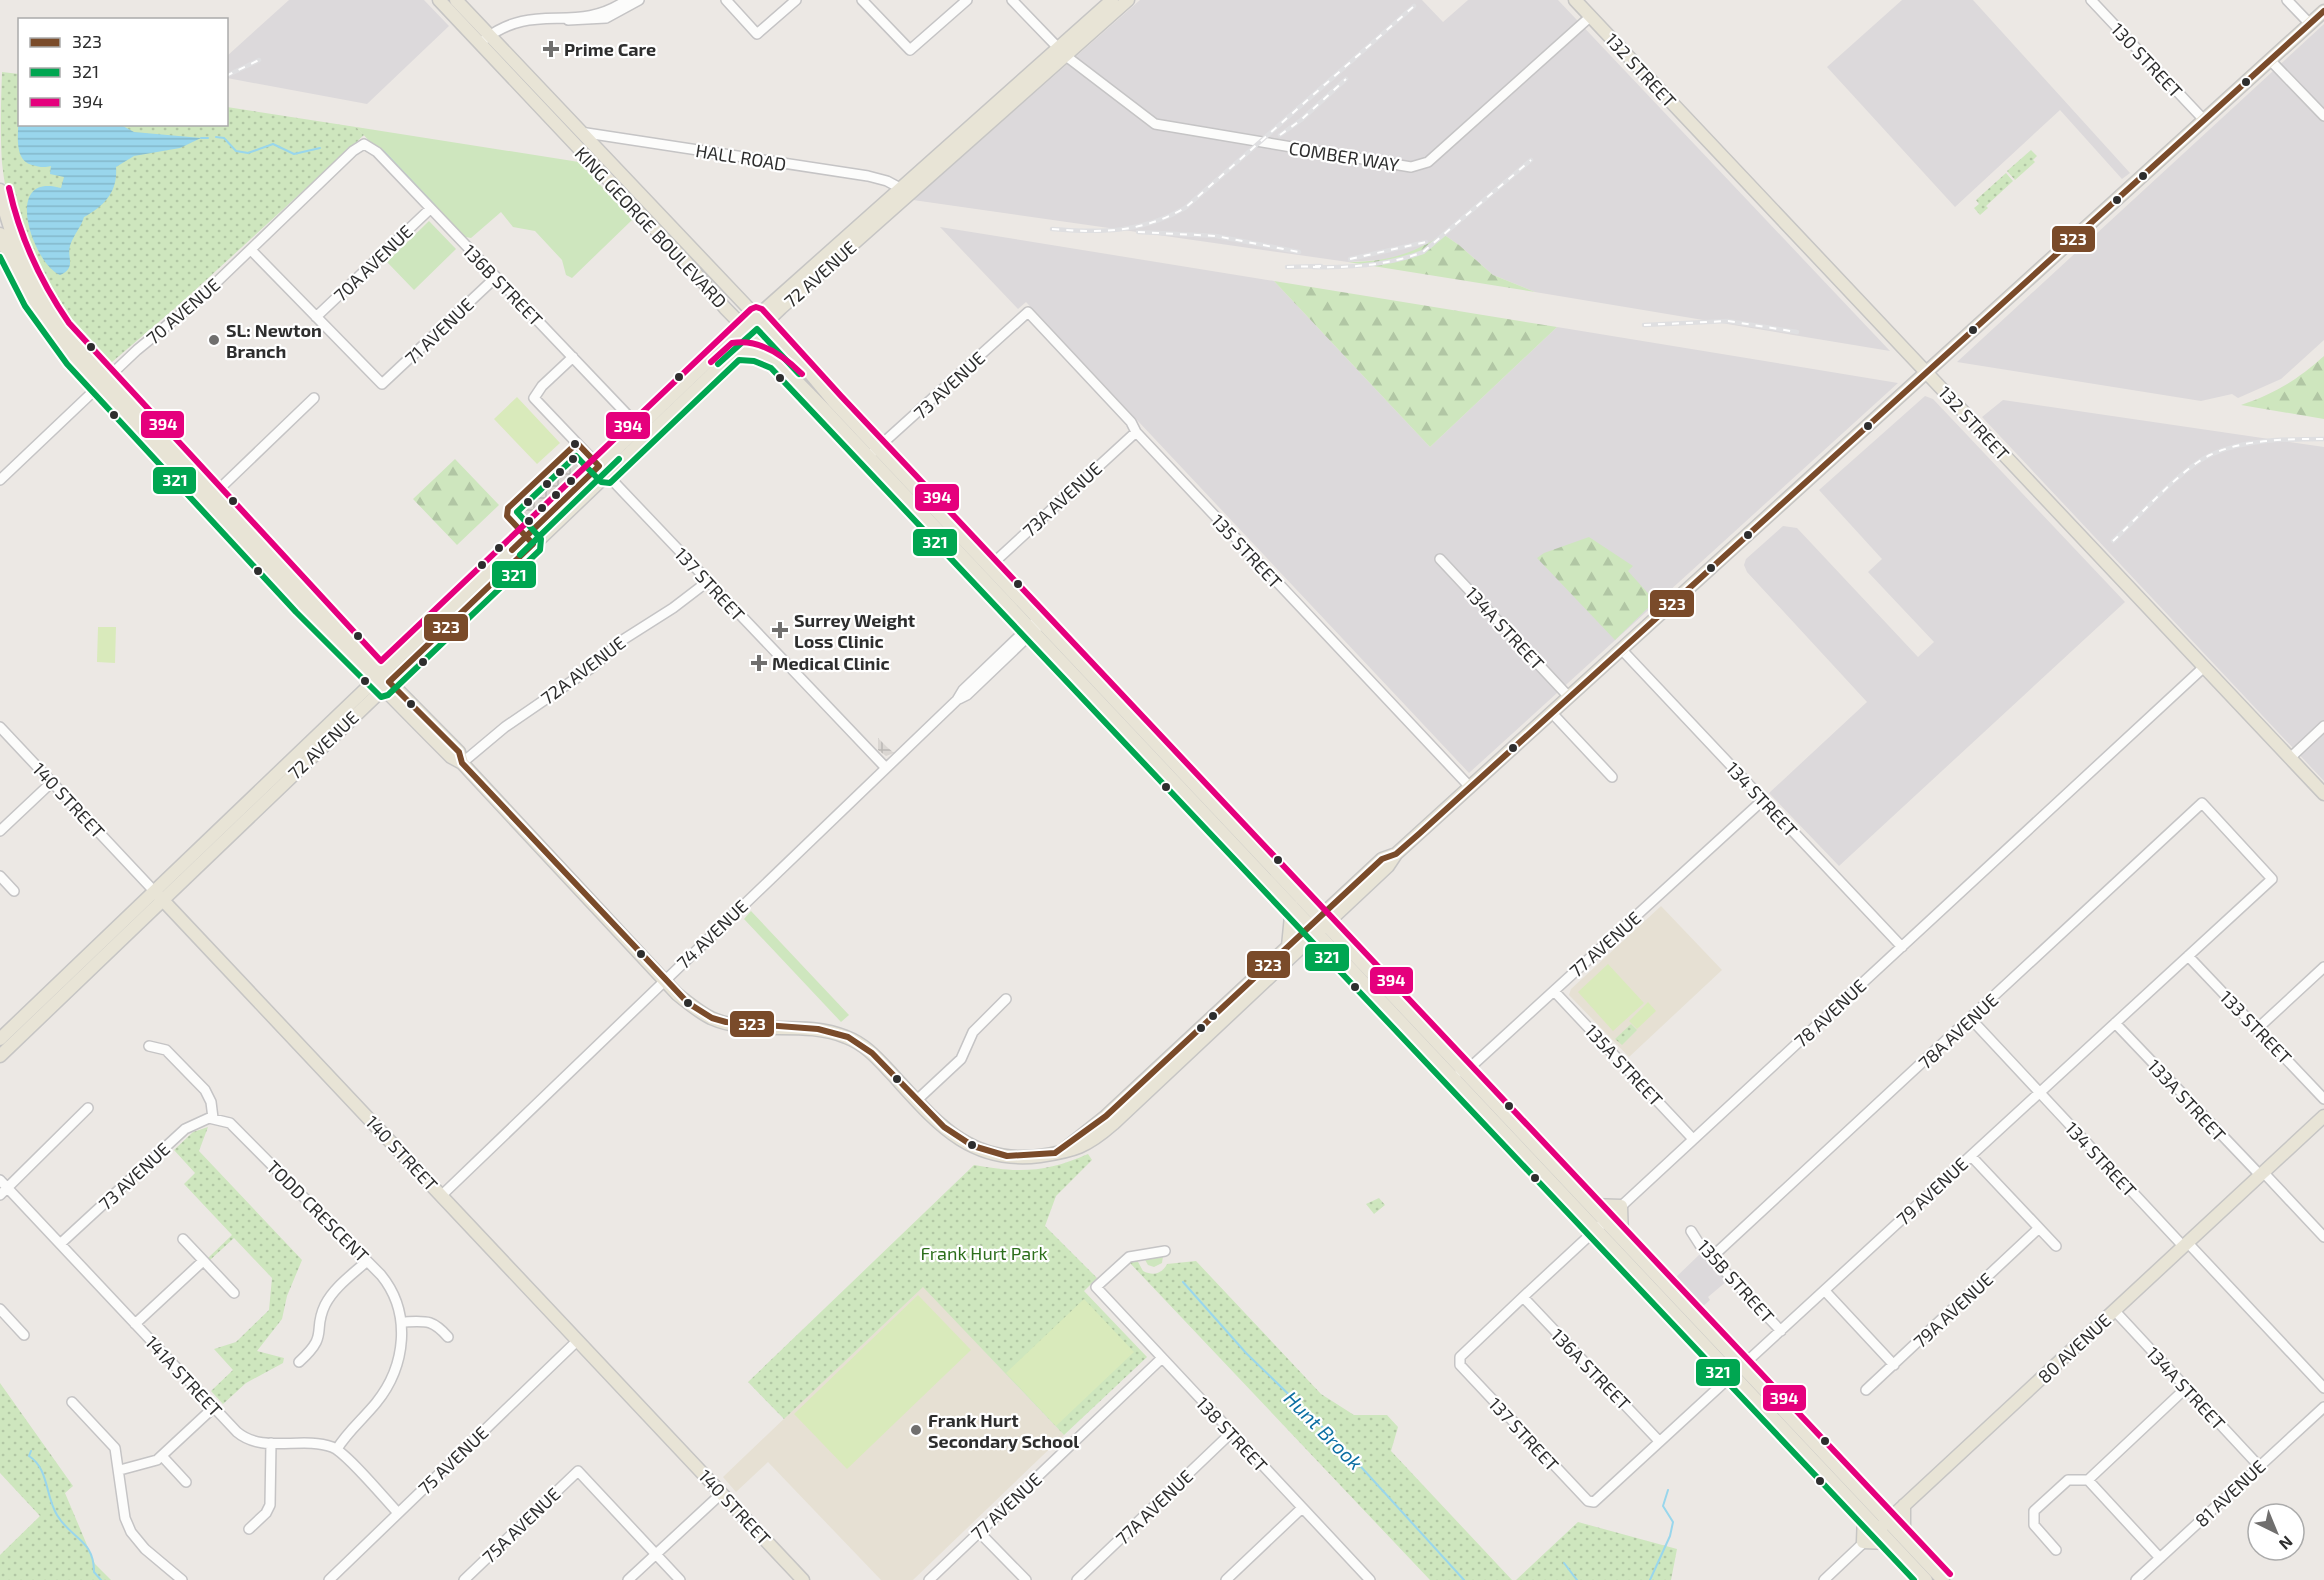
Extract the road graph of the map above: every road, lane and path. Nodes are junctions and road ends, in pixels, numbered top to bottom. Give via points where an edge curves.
1 (438, 0) edge
2 (456, 0) edge
3 (627, 0) edge
4 (639, 0) edge
5 (726, 0) edge
6 (795, 0) edge
7 (862, 0) edge
8 (968, 0) edge
9 (1012, 0) edge
10 (1112, 0) edge
11 (1128, 0) edge
12 (2091, 0) edge
13 (2287, 0) edge
14 (1578, 1) edge
15 (2324, 11) edge
16 (1591, 16) junction
17 (2310, 24) junction
18 (484, 39) junction
19 (1062, 52) junction
20 (2270, 60) junction
21 (2324, 116) edge
22 (2204, 120) junction
23 (560, 128) junction
24 (580, 132) junction
25 (366, 144) joint
26 (900, 189) junction
27 (0, 190) edge
28 (430, 209) junction
29 (0, 234) edge
30 (251, 250) junction
31 (495, 278) junction
32 (725, 308) junction
33 (781, 308) junction
34 (1028, 312) joint
35 (316, 317) junction
36 (760, 320) junction
37 (748, 331) junction
38 (786, 347) junction
39 (731, 348) junction
40 (573, 357) junction
41 (776, 360) junction
42 (1927, 372) junction
43 (102, 382) junction
44 (314, 398) dead end
45 (639, 427) junction
46 (1136, 432) junction
47 (873, 452) junction
48 (603, 471) junction
49 (0, 480) edge
50 (214, 494) junction
51 (925, 517) junction
52 (1440, 559) dead end
53 (989, 567) junction
54 (707, 582) junction
55 (1036, 625) junction
56 (1622, 650) junction
57 (2204, 667) junction
58 (382, 681) junction
59 (1569, 697) junction
60 (1552, 713) junction
61 (2324, 726) edge
62 (0, 727) edge
63 (2290, 758) junction
64 (462, 763) junction
65 (886, 768) junction
66 (1612, 777) dead end
67 (52, 782) junction
68 (1470, 787) junction
69 (2324, 794) edge
70 (1763, 800) junction
71 (0, 831) edge
72 (0, 876) edge
73 (2272, 879) joint
74 (14, 891) dead end
75 (159, 896) junction
76 (1292, 906) junction
77 (1317, 925) junction
78 (1288, 946) junction
79 (1902, 947) junction
80 (2188, 956) junction
81 (2324, 967) edge
82 (664, 980) junction
83 (1554, 991) junction
84 (1006, 999) dead end
85 (1971, 1019) junction
86 (2115, 1023) junction
87 (2257, 1029) junction
88 (0, 1039) edge
89 (149, 1046) dead end
90 (0, 1056) edge
91 (1442, 1065) junction
92 (1464, 1073) junction
93 (1150, 1074) junction
94 (2039, 1093) junction
95 (2324, 1099) edge
96 (917, 1100) junction
97 (88, 1108) dead end
98 (2324, 1116) edge
99 (213, 1118) junction
100 (1100, 1135) junction
101 (1693, 1139) junction
102 (1062, 1150) junction
103 (1971, 1156) junction
104 (2262, 1173) junction
105 (2, 1187) edge
106 (441, 1195) junction
107 (1590, 1205) junction
108 (1621, 1206) junction
109 (1601, 1225) junction
110 (2039, 1228) junction
111 (1691, 1231) dead end
112 (2324, 1237) edge
113 (183, 1239) dead end
114 (1622, 1239) junction
115 (60, 1244) junction
116 (2185, 1244) junction
117 (2056, 1246) dead end
118 (1165, 1251) dead end
119 (1712, 1257) junction
120 (203, 1261) junction
121 (367, 1261) junction
122 (1825, 1291) junction
123 (234, 1293) dead end
124 (1523, 1297) junction
125 (0, 1309) edge
126 (2114, 1310) junction
127 (403, 1322) junction
128 (135, 1324) junction
129 (1781, 1331) junction
130 (24, 1335) dead end
131 (448, 1337) dead end
132 (578, 1340) junction
133 (1162, 1358) junction
134 (299, 1362) dead end
135 (1459, 1362) joint
136 (1894, 1365) junction
137 (1737, 1370) junction
138 (2186, 1388) junction
139 (2324, 1388) edge
140 (1866, 1390) dead end
141 (72, 1402) dead end
142 (2324, 1407) edge
143 (213, 1408) junction
144 (1231, 1433) junction
145 (1659, 1441) junction
146 (271, 1443) junction
147 (337, 1449) junction
148 (162, 1456) junction
149 (2259, 1466) junction
150 (120, 1470) junction
151 (2088, 1480) junction
152 (186, 1482) dead end
153 (722, 1493) junction
154 (1592, 1503) joint
155 (1904, 1505) junction
156 (1302, 1508) junction
157 (1869, 1510) junction
158 (398, 1513) junction
159 (1882, 1525) junction
160 (249, 1529) dead end
161 (979, 1532) junction
162 (1904, 1538) junction
163 (1863, 1542) junction
164 (1890, 1542) junction
165 (2056, 1550) dead end
166 (655, 1553) junction
167 (2160, 1558) junction
168 (182, 1580) edge
169 (329, 1580) edge
170 (464, 1580) edge
171 (628, 1580) edge
172 (680, 1580) edge
173 (803, 1580) edge
174 (929, 1580) edge
175 (1026, 1580) edge
176 (1077, 1580) edge
177 (1226, 1580) edge
178 (1369, 1580) edge
179 (1824, 1580) edge
180 (1926, 1580) edge
181 (1943, 1580) edge
182 (2136, 1580) edge

1 - 18 main road, KING GEORGE BOULEVARD
2 - 18 main road, KING GEORGE BOULEVARD
3 - 18 street via 591,14 520,14 501,23
4 - 18 street via 620,13 596,21 530,18
5 - 6 street via 757,34
7 - 8 street via 910,50
9 - 19 street
10 - 19 main road, 72 AVENUE
11 - 19 main road, 72 AVENUE
12 - 22 street, 130 STREET
13 - 17 street
14 - 16 main road, 132 STREET
15 - 17 main road
16 - 19 street, COMBER WAY via 1428,162 1411,167 1155,124
16 - 42 main road, 132 STREET
17 - 20 main road
18 - 23 main road, KING GEORGE BOULEVARD
18 - 24 main road, KING GEORGE BOULEVARD
19 - 26 main road, 72 AVENUE
19 - 33 main road, 72 AVENUE
20 - 21 street
20 - 22 main road
22 - 42 main road
23 - 24 main road
23 - 32 main road, KING GEORGE BOULEVARD
24 - 26 street, HALL ROAD via 868,176
24 - 36 main road, KING GEORGE BOULEVARD
25 - 28 street, 136B STREET
25 - 30 street, 70 AVENUE via 353,151
26 - 36 main road, 72 AVENUE
27 - 43 main road via 15,242 35,287
28 - 31 street, 136B STREET
28 - 35 street, 70A AVENUE
29 - 43 main road via 15,273 38,314 59,343
30 - 35 street
30 - 43 street, 70 AVENUE
31 - 35 street, 71 AVENUE via 382,384
31 - 40 street, 136B STREET
32 - 37 main road, KING GEORGE BOULEVARD
32 - 39 main road via 730,318
33 - 36 main road, 72 AVENUE
33 - 38 main road via 778,324
34 - 46 street, 135 STREET
34 - 47 street, 73 AVENUE
36 - 37 main road, 72 AVENUE
36 - 38 main road, KING GEORGE BOULEVARD
37 - 39 main road, 72 AVENUE
37 - 41 main road, KING GEORGE BOULEVARD
38 - 47 main road, KING GEORGE BOULEVARD
39 - 41 main road
39 - 45 main road, 72 AVENUE
39 - 48 main road, 72 AVENUE
40 - 45 street, 136B STREET
40 - 48 street, 137 STREET via 534,398
41 - 47 main road, KING GEORGE BOULEVARD
42 - 56 main road
42 - 57 main road, 132 STREET
43 - 49 street, 70 AVENUE
43 - 50 main road
43 - 58 main road
44 - 50 street
45 - 48 main road, 72 AVENUE
46 - 53 street, 73A AVENUE
46 - 68 street, 135 STREET
47 - 51 main road, KING GEORGE BOULEVARD
47 - 53 main road, KING GEORGE BOULEVARD
48 - 54 street, 137 STREET
48 - 58 main road, 72 AVENUE
50 - 58 main road
51 - 53 main road via 943,526 982,566
51 - 55 main road, KING GEORGE BOULEVARD
52 - 59 street, 134A STREET
53 - 55 main road, KING GEORGE BOULEVARD
54 - 64 street, 72A AVENUE via 621,641 594,666 505,727
54 - 65 street, 137 STREET
55 - 65 street, 74 AVENUE via 967,695
55 - 76 main road, KING GEORGE BOULEVARD
55 - 77 main road, KING GEORGE BOULEVARD
56 - 59 main road
56 - 70 street, 134 STREET
57 - 63 main road, 132 STREET
57 - 79 street, 78 AVENUE
58 - 64 main road via 459,752
58 - 75 main road, 72 AVENUE
59 - 60 main road
60 - 66 street
60 - 68 main road
61 - 63 street
62 - 67 street, 140 STREET
63 - 69 main road, 132 STREET
64 - 82 main road
65 - 82 street, 74 AVENUE
67 - 71 street
67 - 75 street, 140 STREET
68 - 77 main road via 1396,854 1382,859
70 - 79 street, 134 STREET
70 - 83 street, 77 AVENUE
72 - 74 street
73 - 80 street, 79 AVENUE
73 - 85 street, 78A AVENUE via 2202,803
75 - 88 main road, 72 AVENUE
75 - 90 main road, 72 AVENUE
75 - 106 main road, 140 STREET
76 - 77 main road, KING GEORGE BOULEVARD
76 - 78 main road
77 - 78 main road
77 - 91 main road, KING GEORGE BOULEVARD
77 - 92 main road, KING GEORGE BOULEVARD
77 - 100 main road
78 - 93 main road
79 - 101 street, 78 AVENUE
80 - 86 street, 79 AVENUE
80 - 87 street, 133 STREET
81 - 87 street
82 - 96 main road via 700,1011 726,1022 817,1028 849,1038 872,1054
82 - 106 street, 74 AVENUE
83 - 92 street, 77 AVENUE
83 - 101 street, 135A STREET
84 - 96 street via 973,1032 961,1059
85 - 94 street, 134 STREET
85 - 119 street, 78A AVENUE
86 - 94 street, 79 AVENUE
86 - 104 street, 133A STREET via 2224,1140
87 - 95 street, 133 STREET
89 - 99 street via 166,1050 207,1093
91 - 92 street
91 - 109 main road, KING GEORGE BOULEVARD
92 - 107 main road, KING GEORGE BOULEVARD
93 - 100 main road via 1143,1088 1103,1126
93 - 102 main road via 1106,1116
94 - 103 street, 79 AVENUE
94 - 116 street, 134 STREET
96 - 102 main road via 951,1134 988,1153 1017,1157
97 - 105 street
98 - 104 main road, 80 AVENUE
99 - 115 street, 73 AVENUE via 197,1122 179,1134
99 - 121 street, TODD CRESCENT via 237,1128
100 - 102 main road via 1078,1149
101 - 108 street, 78 AVENUE
103 - 110 street
103 - 122 street, 79 AVENUE
104 - 112 street, 133A STREET
104 - 116 main road, 80 AVENUE
105 - 115 street, 141A STREET
106 - 132 main road, 140 STREET
107 - 108 main road
107 - 109 main road, KING GEORGE BOULEVARD
108 - 109 street, 78 AVENUE
108 - 114 main road
109 - 114 main road, KING GEORGE BOULEVARD
109 - 124 street, 78 AVENUE
109 - 137 main road, KING GEORGE BOULEVARD
110 - 117 street
110 - 136 street, 79A AVENUE
111 - 119 street, 135B STREET
113 - 120 street
114 - 137 main road, KING GEORGE BOULEVARD
115 - 128 street, 141A STREET
116 - 126 main road, 80 AVENUE
116 - 139 street, 134 STREET
118 - 133 street, 138 STREET via 1129,1257 1096,1287
119 - 129 street, 135B STREET
120 - 123 street
120 - 128 street
121 - 127 street, TODD CRESCENT via 394,1293
121 - 134 street via 332,1294 323,1310 318,1342
122 - 129 street, 79 AVENUE
122 - 136 street
124 - 135 street, 78 AVENUE
124 - 145 street, 136A STREET
125 - 130 street
126 - 138 street, 134A STREET
126 - 155 main road, 80 AVENUE
127 - 131 street via 436,1324
127 - 147 street, TODD CRESCENT via 400,1352 391,1380
128 - 143 street, 141A STREET
129 - 137 street, 79 AVENUE
132 - 153 main road, 140 STREET
132 - 158 street, 75 AVENUE
133 - 144 street, 138 STREET
133 - 161 street, 77 AVENUE
135 - 154 street, 137 STREET
136 - 140 street, 79A AVENUE
137 - 145 street, 79 AVENUE
137 - 157 main road, KING GEORGE BOULEVARD
138 - 149 street, 134A STREET
138 - 151 street
141 - 150 street via 112,1444
142 - 149 street, 81 AVENUE
143 - 146 street, 141A STREET via 243,1437
143 - 148 street
144 - 156 street, 138 STREET
144 - 176 street, 77A AVENUE
145 - 154 street, 79 AVENUE
146 - 147 street, 141A STREET via 321,1444
146 - 160 street via 270,1504
147 - 158 street
148 - 150 street via 147,1465
148 - 152 street
149 - 167 street, 81 AVENUE
150 - 168 street via 125,1518 131,1532
151 - 165 street via 2068,1480 2034,1511 2034,1525
151 - 167 street
153 - 166 street
153 - 173 main road, 140 STREET
155 - 157 main road
155 - 159 main road, 80 AVENUE
155 - 162 main road
156 - 177 street
156 - 178 street, 138 STREET
157 - 159 main road, KING GEORGE BOULEVARD
157 - 163 main road
158 - 169 street, 75 AVENUE
159 - 162 main road, KING GEORGE BOULEVARD
159 - 163 street, 80 AVENUE
159 - 164 main road, KING GEORGE BOULEVARD
161 - 174 street, 77 AVENUE
161 - 175 street
162 - 181 main road, KING GEORGE BOULEVARD
163 - 164 main road
163 - 179 street, 80 AVENUE
164 - 180 main road, KING GEORGE BOULEVARD
166 - 170 street, 75A AVENUE via 578,1471
166 - 171 street
166 - 172 street
167 - 182 street, 81 AVENUE

